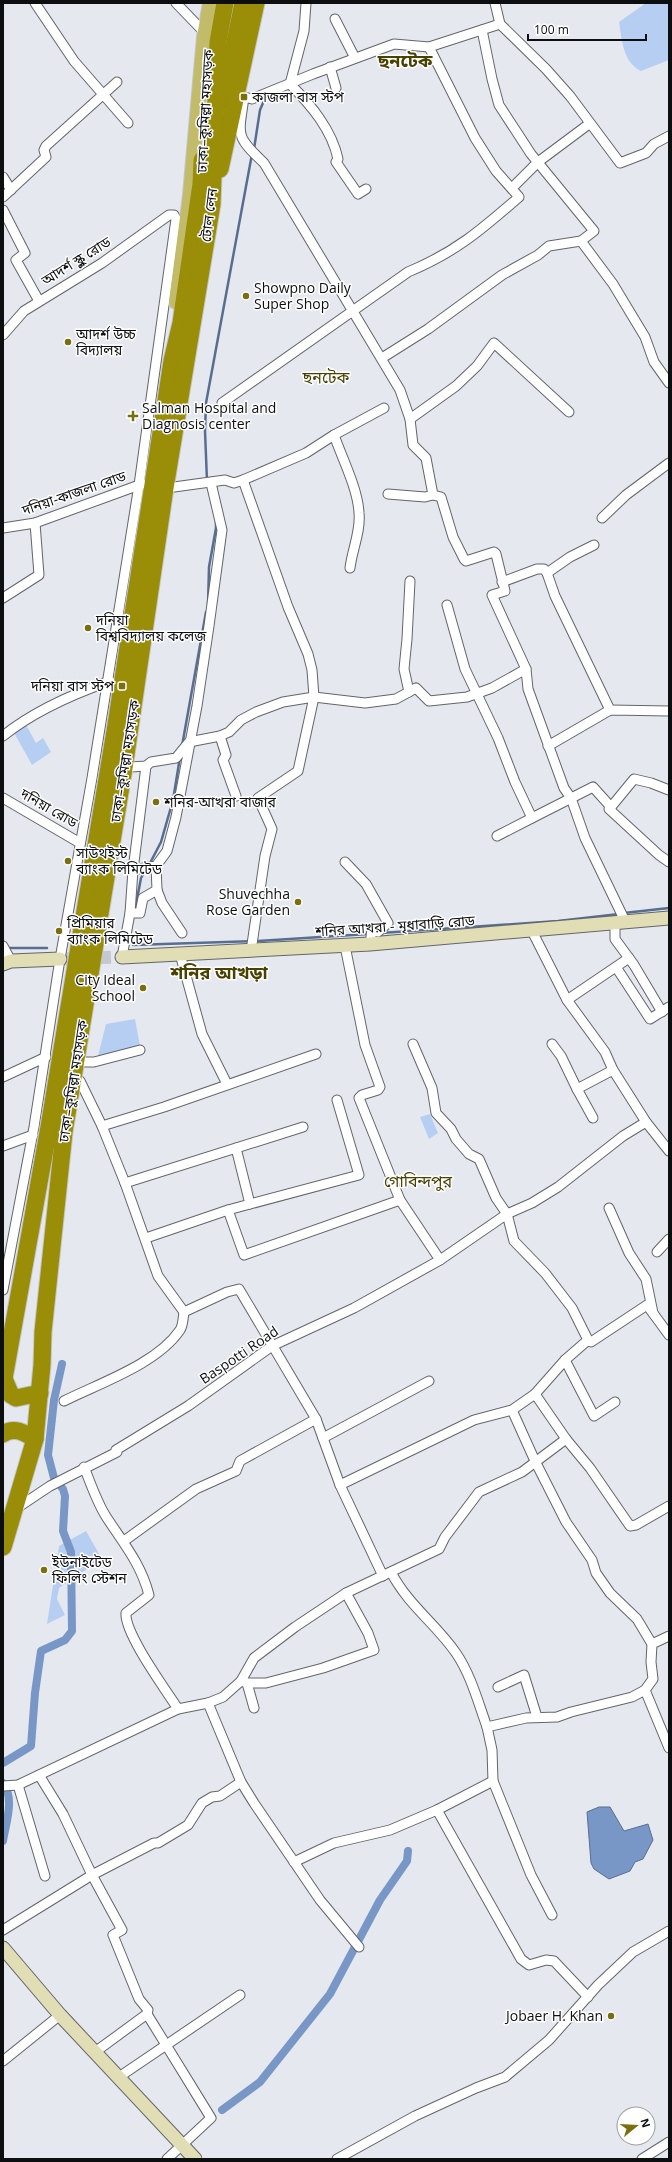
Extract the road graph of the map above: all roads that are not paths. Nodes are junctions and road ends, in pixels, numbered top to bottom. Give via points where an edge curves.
1 (35, 3) edge
2 (176, 3) edge
3 (210, 3) edge
4 (216, 3) edge
5 (225, 3) edge
6 (236, 3) edge
7 (242, 3) edge
8 (250, 3) edge
9 (256, 3) edge
10 (264, 3) edge
11 (306, 3) edge
12 (495, 3) edge
13 (335, 19) dead end
14 (500, 24) junction
15 (482, 30) junction
16 (205, 33) junction
17 (429, 46) junction
18 (355, 58) junction
19 (330, 67) junction
20 (117, 82) dead end
21 (290, 84) junction
22 (336, 88) dead end
23 (104, 95) junction
24 (244, 96) junction
25 (128, 123) dead end
26 (589, 124) junction
27 (214, 131) junction
28 (669, 136) edge
29 (213, 152) junction
30 (538, 162) junction
31 (213, 174) junction
32 (3, 177) edge
33 (512, 188) junction
34 (366, 189) dead end
35 (11, 190) junction
36 (3, 197) edge
37 (3, 210) edge
38 (211, 211) junction
39 (581, 240) junction
40 (39, 301) junction
41 (353, 311) junction
42 (3, 335) edge
43 (382, 358) junction
44 (172, 361) junction
45 (669, 383) edge
46 (222, 403) dead end
47 (384, 408) dead end
48 (569, 412) dead end
49 (410, 419) junction
50 (175, 425) joint
51 (334, 435) junction
52 (669, 463) edge
53 (243, 480) junction
54 (146, 483) junction
55 (208, 483) junction
56 (174, 487) junction
57 (388, 494) dead end
58 (433, 495) junction
59 (602, 518) dead end
60 (35, 523) junction
61 (3, 528) edge
62 (594, 545) dead end
63 (350, 568) dead end
64 (547, 573) junction
65 (410, 581) dead end
66 (502, 582) junction
67 (3, 598) edge
68 (447, 605) dead end
69 (119, 652) junction
70 (526, 669) junction
71 (123, 676) junction
72 (107, 682) junction
73 (409, 692) junction
74 (477, 694) junction
75 (314, 697) junction
76 (610, 710) junction
77 (669, 711) edge
78 (3, 736) edge
79 (220, 736) junction
80 (189, 742) junction
81 (548, 746) junction
82 (139, 767) junction
83 (669, 790) edge
84 (236, 796) dead end
85 (3, 798) edge
86 (571, 798) junction
87 (611, 807) junction
88 (532, 818) junction
89 (497, 836) dead end
90 (80, 842) junction
91 (345, 862) dead end
92 (669, 862) edge
93 (156, 866) junction
94 (133, 870) junction
95 (157, 890) junction
96 (130, 913) junction
97 (669, 918) edge
98 (620, 922) junction
99 (532, 932) junction
100 (182, 933) dead end
101 (371, 942) junction
102 (3, 946) edge
103 (345, 946) junction
104 (252, 948) junction
105 (180, 954) junction
106 (122, 957) joint
107 (629, 958) junction
108 (60, 959) junction
109 (7, 962) edge
110 (616, 967) junction
111 (567, 1000) junction
112 (666, 1009) edge
113 (413, 1044) dead end
114 (552, 1044) dead end
115 (140, 1050) dead end
116 (316, 1054) dead end
117 (46, 1057) junction
118 (83, 1062) junction
119 (613, 1070) junction
120 (3, 1077) edge
121 (80, 1081) junction
122 (227, 1084) junction
123 (576, 1089) junction
124 (337, 1100) dead end
125 (593, 1118) dead end
126 (646, 1122) junction
127 (102, 1126) junction
128 (303, 1127) dead end
129 (33, 1135) junction
130 (3, 1146) edge
131 (236, 1148) junction
132 (669, 1151) edge
133 (59, 1170) junction
134 (125, 1183) junction
135 (400, 1200) junction
136 (250, 1204) junction
137 (609, 1208) dead end
138 (228, 1210) junction
139 (507, 1214) junction
140 (146, 1238) junction
141 (669, 1239) edge
142 (657, 1252) dead end
143 (440, 1260) junction
144 (5, 1271) edge
145 (3, 1290) edge
146 (184, 1312) junction
147 (653, 1313) junction
148 (669, 1336) edge
149 (588, 1340) junction
150 (272, 1346) junction
151 (6, 1352) edge
152 (565, 1360) junction
153 (429, 1381) dead end
154 (4, 1382) edge
155 (40, 1393) junction
156 (535, 1394) junction
157 (64, 1401) dead end
158 (615, 1402) dead end
159 (512, 1410) junction
160 (316, 1419) junction
161 (3, 1434) edge
162 (323, 1438) junction
163 (35, 1439) junction
164 (566, 1439) junction
165 (535, 1461) junction
166 (84, 1467) junction
167 (340, 1485) junction
168 (669, 1506) edge
169 (12, 1512) junction
170 (124, 1540) junction
171 (3, 1547) edge
172 (387, 1574) junction
173 (346, 1593) junction
174 (669, 1636) edge
175 (652, 1644) junction
176 (244, 1682) junction
177 (498, 1688) dead end
178 (645, 1690) junction
179 (208, 1703) junction
180 (254, 1708) dead end
181 (178, 1709) junction
182 (537, 1718) junction
183 (487, 1727) junction
184 (669, 1748) edge
185 (38, 1775) junction
186 (493, 1781) junction
187 (241, 1782) junction
188 (18, 1785) junction
189 (3, 1786) edge
190 (437, 1810) junction
191 (294, 1862) junction
192 (92, 1875) junction
193 (45, 1876) dead end
194 (552, 1915) dead end
195 (3, 1930) edge
196 (669, 1930) edge
197 (357, 1944) dead end
198 (3, 1948) edge
199 (240, 1995) dead end
200 (588, 1997) junction
201 (147, 2014) junction
202 (60, 2016) junction
203 (166, 2046) junction
204 (95, 2052) junction
205 (3, 2061) edge
206 (119, 2077) junction
207 (669, 2142) edge
208 (182, 2146) junction
209 (167, 2159) edge
210 (195, 2159) edge
211 (337, 2159) edge
212 (642, 2159) edge

1 - 23 street via 74,61
2 - 16 street
3 - 16 main road, ঢাকা–কুমিল্লা মহাসড়ক
4 - 44 highway, ঢাকা–কুমিল্লা মহাসড়ক via 209,36 200,184 181,323
5 - 27 highway, টোল লেন via 218,42
6 - 27 highway
7 - 29 highway
8 - 31 highway
9 - 38 highway
10 - 24 main road, ঢাকা–কুমিল্লা মহাসড়ক
11 - 21 street via 304,32
12 - 14 street
13 - 18 street
14 - 15 street
14 - 26 street via 546,69 570,96
15 - 17 street
15 - 30 street via 499,105 514,131
16 - 44 main road, ঢাকা–কুমিল্লা মহাসড়ক
17 - 18 street via 394,44
17 - 33 street via 475,138 496,171
18 - 19 street
19 - 21 street
19 - 22 street
20 - 23 street
21 - 24 street via 252,99
21 - 34 street via 310,105 332,138 338,159 336,162 358,194
23 - 25 street
23 - 35 street via 46,146 46,157
24 - 38 main road, ঢাকা–কুমিল্লা মহাসড়ক
24 - 41 street via 239,130 244,144 264,163
26 - 28 street via 620,163 646,153 654,144
26 - 30 street
27 - 29 highway, টোল লেন
29 - 31 highway, টোল লেন
30 - 33 street
30 - 39 street via 594,231
31 - 38 highway, টোল লেন
32 - 35 street
33 - 41 street via 519,197 478,233 434,261 408,272
35 - 36 street
37 - 40 street via 25,253 16,260
38 - 50 highway, টোল লেন
38 - 56 highway via 208,261
39 - 43 street via 549,246 538,255 502,274 428,329
39 - 45 street via 613,284 646,337 654,362
40 - 42 street, আদর্শ স্কুল রোড via 24,311
40 - 54 street, আদর্শ স্কুল রোড via 102,263 169,215 176,219
41 - 43 street
41 - 46 street
43 - 49 street via 400,390
44 - 54 highway, ঢাকা–কুমিল্লা মহাসড়ক
47 - 51 street
48 - 49 street via 494,343 477,366 456,386
49 - 58 street via 413,445 426,458
50 - 133 highway, ঢাকা–কুমিল্লা মহাসড়ক via 124,768
51 - 53 street via 306,453
51 - 63 street via 359,512 359,526
52 - 59 street via 626,495
53 - 55 street via 234,483 225,480
53 - 75 street via 308,654
54 - 60 street, দনিয়া-কাজলা রোড
54 - 69 highway, ঢাকা–কুমিল্লা মহাসড়ক
55 - 56 street
55 - 80 street via 222,530 197,706
56 - 82 highway
57 - 58 street via 425,497
58 - 66 street via 441,497 453,537 464,559 466,561 494,552
60 - 61 street, দনিয়া-কাজলা রোড
60 - 67 street via 39,575
62 - 64 street
64 - 66 street via 544,569 537,569
64 - 76 street via 555,596
65 - 73 street via 404,669
66 - 70 street via 505,591 492,595
68 - 74 street via 465,669
69 - 71 highway, ঢাকা–কুমিল্লা মহাসড়ক
69 - 72 street
70 - 74 street
70 - 81 street via 528,689
71 - 72 street
71 - 151 highway, ঢাকা–কুমিল্লা মহাসড়ক via 49,1127
72 - 78 street via 46,709
72 - 90 street
73 - 74 street via 416,688 432,702
73 - 75 street via 396,699 364,703
74 - 88 street
75 - 79 street via 265,708 241,720 230,731
75 - 104 street via 298,771 258,798 272,829 265,856
76 - 77 street
76 - 81 street
79 - 80 street
79 - 84 street via 226,755 223,760
80 - 82 street via 180,754
80 - 93 street via 167,852
81 - 86 street via 564,788
82 - 94 street
82 - 118 highway
83 - 87 street via 634,779
85 - 90 street, দনিয়া রোড
86 - 87 street via 593,787
86 - 88 street
86 - 98 street via 585,838 617,902
87 - 92 street via 609,809 658,855
88 - 89 street
90 - 108 street
91 - 101 street via 366,884 388,923 378,932 372,929
93 - 94 street
93 - 95 street
94 - 96 street
95 - 96 street via 143,898 140,913
95 - 100 street via 162,903
96 - 106 street
97 - 98 main road, শনির আখরা - মৃধাবাড়ি রোড
98 - 99 main road, শনির আখরা - মৃধাবাড়ি রোড
98 - 107 street via 615,939
99 - 101 main road, শনির আখরা - মৃধাবাড়ি রোড
99 - 111 street
101 - 103 main road, শনির আখরা - মৃধাবাড়ি রোড
102 - 109 street
103 - 104 main road, শনির আখরা - মৃধাবাড়ি রোড
103 - 135 street via 365,1045 380,1087 359,1098
104 - 105 main road, শনির আখরা - মৃধাবাড়ি রোড
105 - 106 main road, শনির আখরা - মৃধাবাড়ি রোড
105 - 122 street via 202,1034
107 - 110 street
107 - 112 street
108 - 109 main road
108 - 117 street
110 - 111 street
110 - 112 street via 650,1019
111 - 119 street via 605,1052
113 - 139 street via 432,1088 436,1113 469,1154 479,1159 496,1198
114 - 123 street via 561,1056
115 - 118 street via 94,1062
116 - 122 street
117 - 120 street
117 - 129 street
118 - 121 highway
119 - 123 street
119 - 126 street
121 - 127 street
121 - 133 highway
122 - 127 street
123 - 125 street
124 - 136 street via 359,1175
126 - 132 street
126 - 139 street, Baspotti Road via 623,1136 558,1187
127 - 134 street
128 - 131 street
129 - 130 street
129 - 144 street
131 - 134 street
131 - 136 street
133 - 155 highway, ঢাকা–কুমিল্লা মহাসড়ক via 43,1332
134 - 140 street
135 - 138 street via 244,1255
135 - 143 street
136 - 138 street
137 - 147 street via 629,1253 646,1279
138 - 140 street
139 - 143 street, Baspotti Road
139 - 149 street via 514,1241 545,1272 572,1308
140 - 146 street via 158,1276
141 - 142 street
143 - 150 street, Baspotti Road via 354,1308
144 - 145 street
146 - 150 street via 239,1289
146 - 157 street via 181,1329 167,1345 137,1365
147 - 148 street
147 - 149 street via 647,1305 591,1342
149 - 152 street
150 - 160 street
150 - 166 street, Baspotti Road via 188,1406 116,1450 117,1452
151 - 154 highway, ঢাকা–কুমিল্লা মহাসড়ক
152 - 156 street
152 - 158 street via 594,1416
153 - 162 street
154 - 155 highway via 11,1395 16,1398
155 - 163 highway, ঢাকা–কুমিল্লা মহাসড়ক
156 - 159 street
156 - 164 street
159 - 165 street
159 - 167 street via 474,1420
160 - 162 street
160 - 170 street via 240,1461 236,1471 196,1489
161 - 163 highway via 16,1430
162 - 167 street
163 - 169 highway, ঢাকা–কুমিল্লা মহাসড়ক
164 - 165 street
164 - 168 street via 590,1468 630,1526
165 - 172 street via 522,1472 479,1492 439,1549
165 - 175 street via 566,1522 592,1560 596,1573 610,1593 637,1619
166 - 169 street, Baspotti Road via 23,1502
166 - 170 street via 107,1518
167 - 172 street
169 - 171 highway, ঢাকা–কুমিল্লা মহাসড়ক
170 - 181 street via 146,1583 149,1595 126,1613 125,1619 138,1646
172 - 173 street
172 - 183 street via 456,1653 468,1675
173 - 176 street via 254,1658
173 - 176 street via 368,1633 374,1650 323,1668 266,1683
174 - 175 street
175 - 178 street via 653,1679
176 - 179 street via 223,1697
176 - 180 street
177 - 182 street via 524,1676
178 - 182 street via 632,1697 571,1712 557,1718
178 - 184 street
179 - 181 street
179 - 187 street
181 - 185 street
182 - 183 street
183 - 186 street via 492,1750
185 - 188 street
185 - 192 street via 63,1814
186 - 190 street
186 - 194 street via 531,1875
187 - 191 street
187 - 192 street via 220,1796 202,1803 188,1824 158,1843 154,1842
188 - 189 street
188 - 193 street
190 - 191 street via 390,1830 334,1843
190 - 200 street via 521,1959 529,1965 546,1960 554,1961
191 - 197 street via 320,1900
192 - 195 street
192 - 201 street via 122,1930 113,1935 139,1999 148,2010
196 - 200 street via 633,1952 598,1984
198 - 202 main road
199 - 203 street
200 - 211 street via 549,2040 505,2077 415,2116
201 - 203 street
201 - 204 street
202 - 204 main road
202 - 205 street
203 - 206 street
203 - 208 street via 211,2118
204 - 206 main road
206 - 208 main road
207 - 212 street
208 - 209 street
208 - 210 main road

